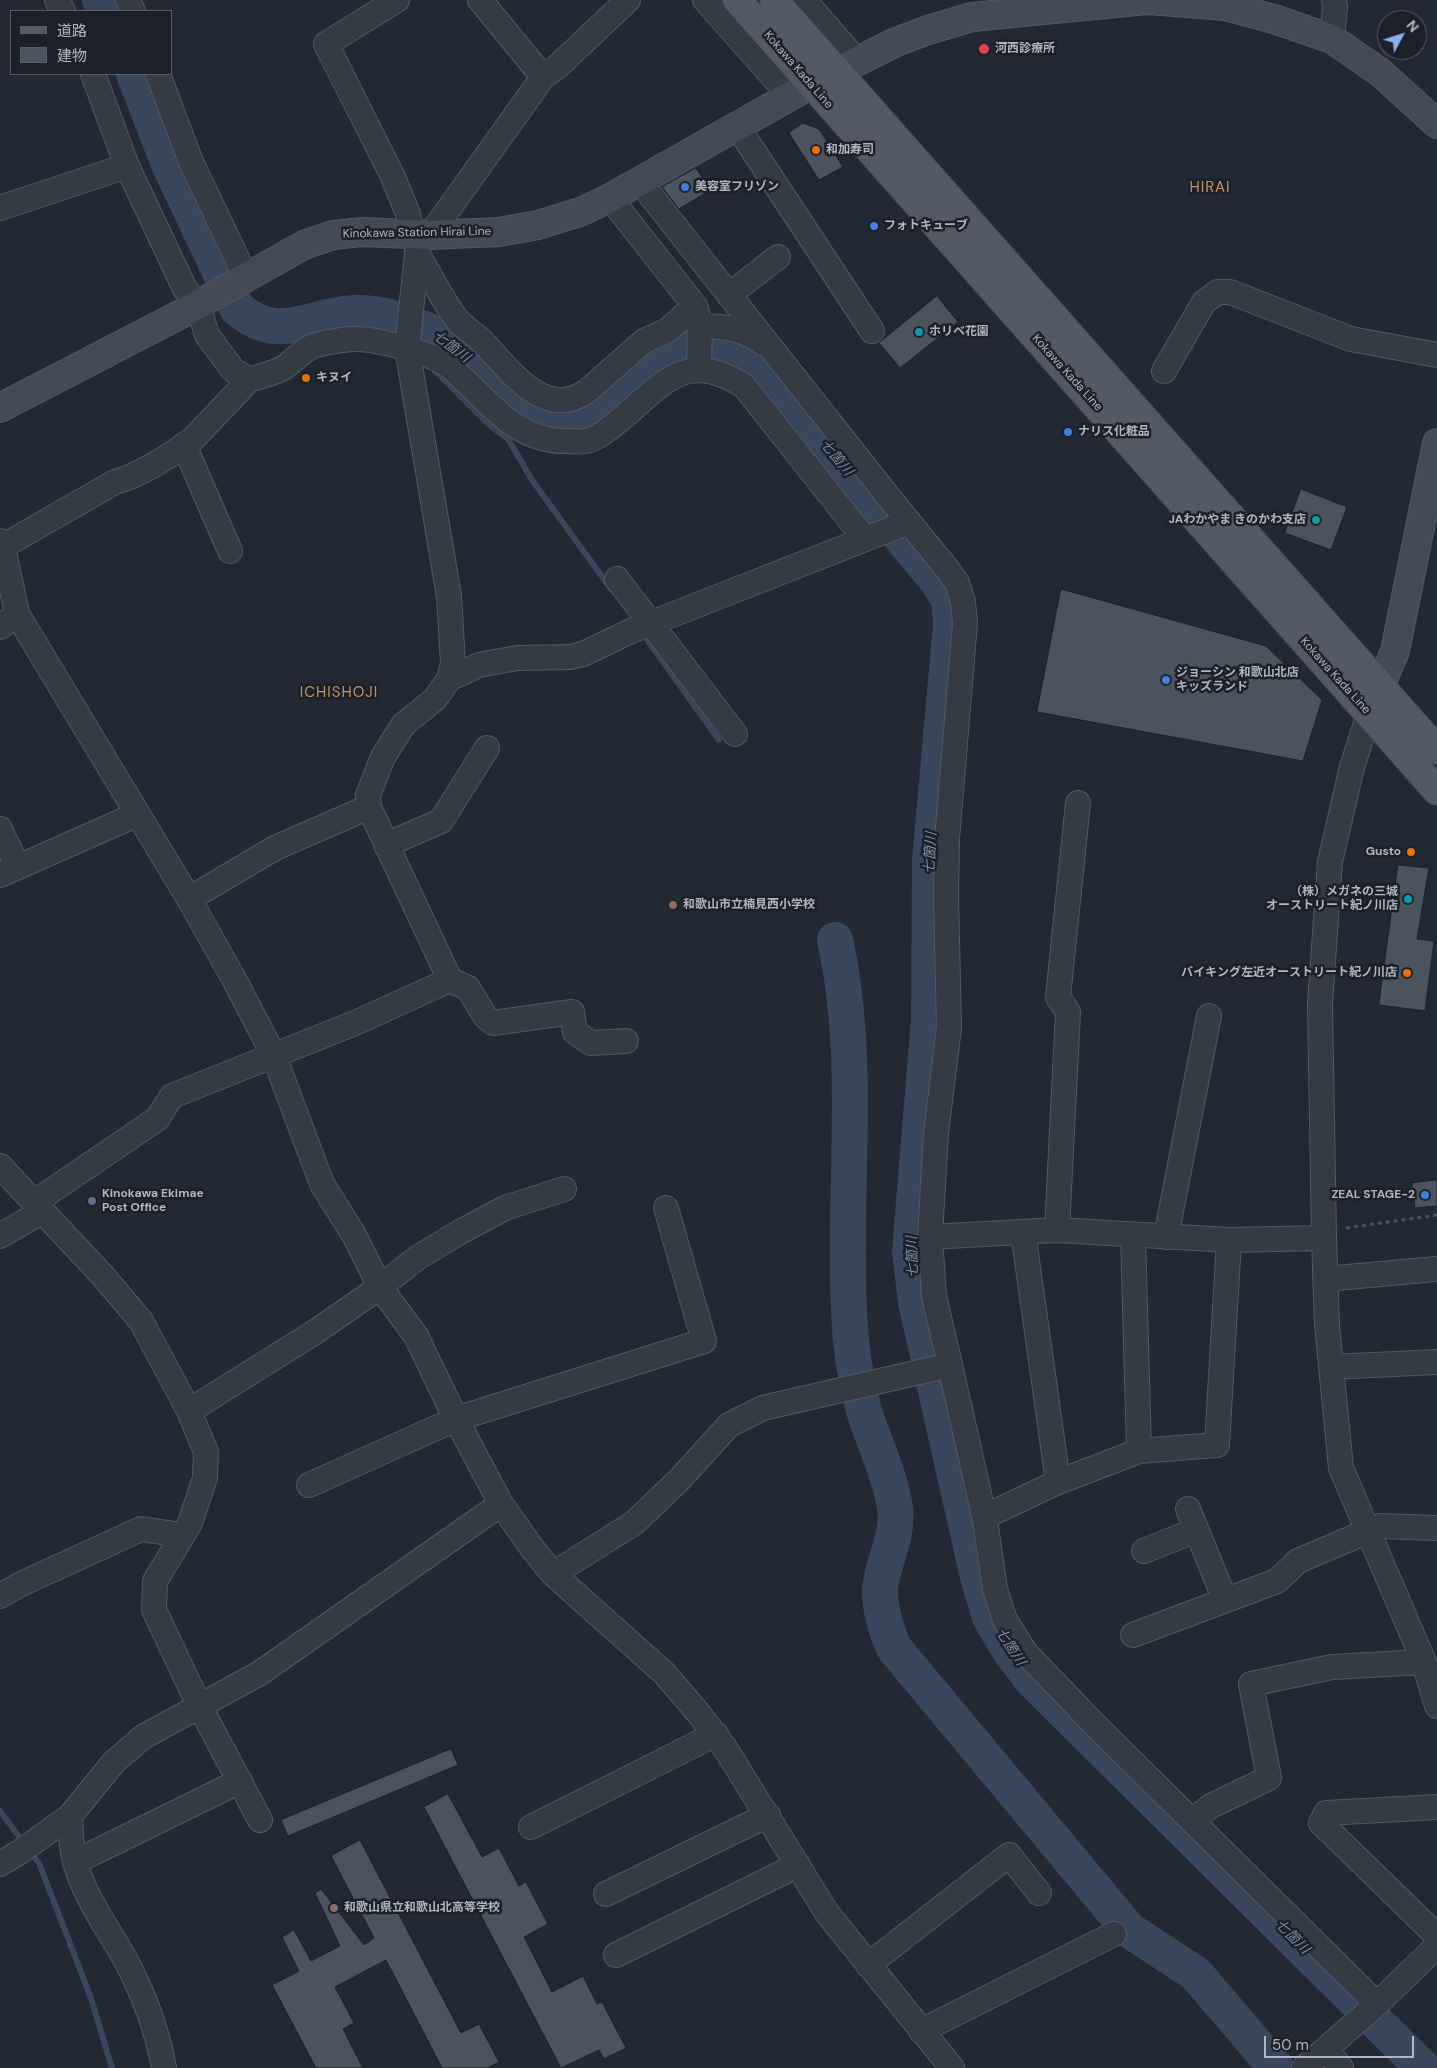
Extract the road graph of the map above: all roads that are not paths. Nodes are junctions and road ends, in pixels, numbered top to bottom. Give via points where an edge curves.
1 (397, 0) edge
2 (480, 0) edge
3 (628, 0) edge
4 (705, 0) edge
5 (737, 0) edge
6 (774, 0) edge
7 (804, 0) edge
8 (1148, 0) edge
9 (1334, 0) edge
10 (968, 8) edge
11 (1332, 39) junction
12 (847, 66) junction
13 (93, 75) edge
14 (158, 75) edge
15 (543, 76) junction
16 (800, 90) junction
17 (1437, 124) edge
18 (737, 126) junction
19 (128, 166) junction
20 (640, 182) junction
21 (610, 198) junction
22 (0, 208) edge
23 (419, 239) junction
24 (778, 258) dead end
25 (243, 279) junction
26 (729, 294) junction
27 (204, 301) junction
28 (698, 321) junction
29 (872, 331) dead end
30 (407, 344) junction
31 (773, 350) junction
32 (1437, 355) edge
33 (699, 365) junction
34 (1164, 371) dead end
35 (249, 380) junction
36 (0, 408) edge
37 (1437, 443) edge
38 (184, 445) junction
39 (889, 530) junction
40 (1, 545) edge
41 (230, 551) dead end
42 (617, 579) dead end
43 (9, 621) edge
44 (644, 626) junction
45 (449, 679) junction
46 (1380, 685) junction
47 (1369, 714) junction
48 (735, 734) dead end
49 (487, 748) dead end
50 (1437, 750) edge
51 (1437, 791) edge
52 (1078, 803) dead end
53 (369, 807) junction
54 (138, 814) junction
55 (0, 829) edge
56 (386, 845) junction
57 (9, 871) edge
58 (189, 899) junction
59 (450, 980) junction
60 (1209, 1016) dead end
61 (626, 1041) dead end
62 (274, 1056) junction
63 (0, 1166) edge
64 (564, 1189) dead end
65 (39, 1207) junction
66 (666, 1208) dead end
67 (1057, 1230) junction
68 (1022, 1232) junction
69 (1324, 1232) junction
70 (1133, 1235) junction
71 (0, 1236) edge
72 (930, 1237) junction
73 (1166, 1237) junction
74 (1229, 1240) junction
75 (1437, 1270) edge
76 (1325, 1279) junction
77 (380, 1287) junction
78 (1437, 1362) edge
79 (1331, 1367) junction
80 (939, 1368) junction
81 (189, 1411) junction
82 (456, 1419) junction
83 (1139, 1451) junction
84 (1058, 1482) junction
85 (309, 1485) dead end
86 (500, 1504) junction
87 (984, 1518) junction
88 (1437, 1528) edge
89 (1368, 1532) junction
90 (182, 1536) junction
91 (1144, 1551) dead end
92 (553, 1574) junction
93 (0, 1596) edge
94 (1225, 1600) junction
95 (1133, 1635) dead end
96 (1424, 1662) junction
97 (1436, 1699) edge
98 (199, 1705) junction
99 (716, 1734) junction
100 (240, 1782) junction
101 (1437, 1808) edge
102 (768, 1814) junction
103 (70, 1816) junction
104 (260, 1820) dead end
105 (1193, 1820) junction
106 (531, 1827) dead end
107 (75, 1862) junction
108 (0, 1864) edge
109 (798, 1865) junction
110 (1039, 1893) dead end
111 (606, 1894) dead end
112 (1114, 1934) dead end
113 (1436, 1948) edge
114 (616, 1955) dead end
115 (868, 1965) junction
116 (1371, 2009) junction
117 (922, 2031) junction
118 (1326, 2049) junction
119 (944, 2066) edge
120 (164, 2068) edge
121 (1304, 2068) edge
122 (1341, 2068) edge

1 - 23 street via 326,44 393,177
2 - 15 street
3 - 15 street via 557,67
4 - 16 street
5 - 16 main road, Kokawa Kada Line
6 - 12 main road
7 - 12 street
8 - 10 street, Kinokawa Station Hirai Line
8 - 11 street, Kinokawa Station Hirai Line via 1225,6
9 - 11 street
10 - 12 street, Kinokawa Station Hirai Line
11 - 17 street, Kinokawa Station Hirai Line via 1381,74
12 - 16 street, Kinokawa Station Hirai Line
12 - 46 main road
13 - 19 street
14 - 25 street via 191,162
15 - 23 street
16 - 18 street, Kinokawa Station Hirai Line
16 - 47 main road, Kokawa Kada Line
18 - 20 street, Kinokawa Station Hirai Line
18 - 29 street
19 - 22 street
19 - 27 street via 185,289
20 - 21 street, Kinokawa Station Hirai Line
20 - 26 street
21 - 23 street, Kinokawa Station Hirai Line via 580,212 538,225
21 - 28 street
23 - 25 street, Kinokawa Station Hirai Line via 362,232 333,235 304,244
23 - 28 street via 457,320 473,332 519,380 535,393 551,400 577,398 644,341
23 - 30 street
24 - 26 street
25 - 27 street, Kinokawa Station Hirai Line
26 - 31 street
27 - 35 street via 207,335 233,370
27 - 36 street, Kinokawa Station Hirai Line
28 - 31 street via 741,331
28 - 33 street
30 - 33 street via 449,366 502,418 518,429 539,438 561,441 586,441 606,432 677,374
30 - 35 street via 354,339 314,346 282,368
30 - 45 street via 449,596 453,664
31 - 39 street
32 - 34 street via 1351,340 1230,292 1218,292 1204,302
33 - 39 street via 744,386
35 - 38 street
37 - 46 street via 1396,651
38 - 40 street via 131,478 115,482
38 - 41 street
39 - 44 street
39 - 72 street via 942,563 956,583 963,602 965,623 947,839 949,1027 936,1134
40 - 43 street
42 - 44 street
43 - 54 street
44 - 45 street via 583,654 507,660 479,666
44 - 48 street
45 - 53 street via 434,699 403,725 383,757 368,795
46 - 47 street
46 - 50 main road
47 - 51 main road, Kokawa Kada Line
47 - 69 street via 1352,767 1330,862 1320,1004
49 - 56 street via 441,821
52 - 67 street via 1058,997 1068,1012
53 - 56 street
53 - 58 street via 274,848
54 - 57 street
54 - 58 street
55 - 57 street
56 - 59 street
58 - 62 street
59 - 61 street via 468,988 493,1023 572,1012 576,1032 591,1043
59 - 62 street
60 - 73 street
62 - 65 street via 172,1096 157,1119
62 - 77 street via 322,1184 354,1235
63 - 65 street
64 - 77 street via 505,1208 417,1258
65 - 71 street
65 - 81 street via 141,1321
66 - 82 street via 704,1341
67 - 68 street
67 - 70 street
68 - 72 street
68 - 84 street
69 - 74 street
69 - 76 street
70 - 73 street
70 - 83 street
72 - 80 street
73 - 74 street
74 - 83 street via 1217,1445
75 - 76 street
76 - 79 street
77 - 81 street
77 - 82 street via 416,1336
78 - 79 street
79 - 89 street via 1341,1468
80 - 87 street
80 - 92 street via 763,1408 729,1425 634,1523
81 - 90 street via 206,1452 206,1461 205,1478 190,1523
82 - 85 street
82 - 86 street
83 - 84 street
84 - 87 street
86 - 92 street
86 - 98 street via 260,1673
87 - 105 street via 995,1589 1005,1620 1025,1652
88 - 89 street via 1380,1526
89 - 94 street via 1298,1561 1277,1581
89 - 96 street
90 - 93 street via 141,1529
90 - 98 street via 155,1581 154,1610
91 - 94 street via 1192,1520
92 - 99 street via 664,1673
94 - 95 street
96 - 97 street
96 - 105 street via 1332,1667 1251,1684 1269,1778 1212,1806
98 - 100 street
98 - 103 street via 143,1737 114,1762
99 - 102 street
99 - 106 street
100 - 104 street
100 - 107 street
101 - 113 street via 1326,1813 1321,1823
102 - 109 street
102 - 111 street
103 - 107 street
103 - 108 street
105 - 116 street
107 - 120 street via 87,1893 143,1996
109 - 114 street
109 - 115 street via 827,1913
110 - 115 street via 1009,1855
112 - 117 street
113 - 116 street
115 - 117 street
116 - 118 street
117 - 119 street
118 - 121 street
118 - 122 street

